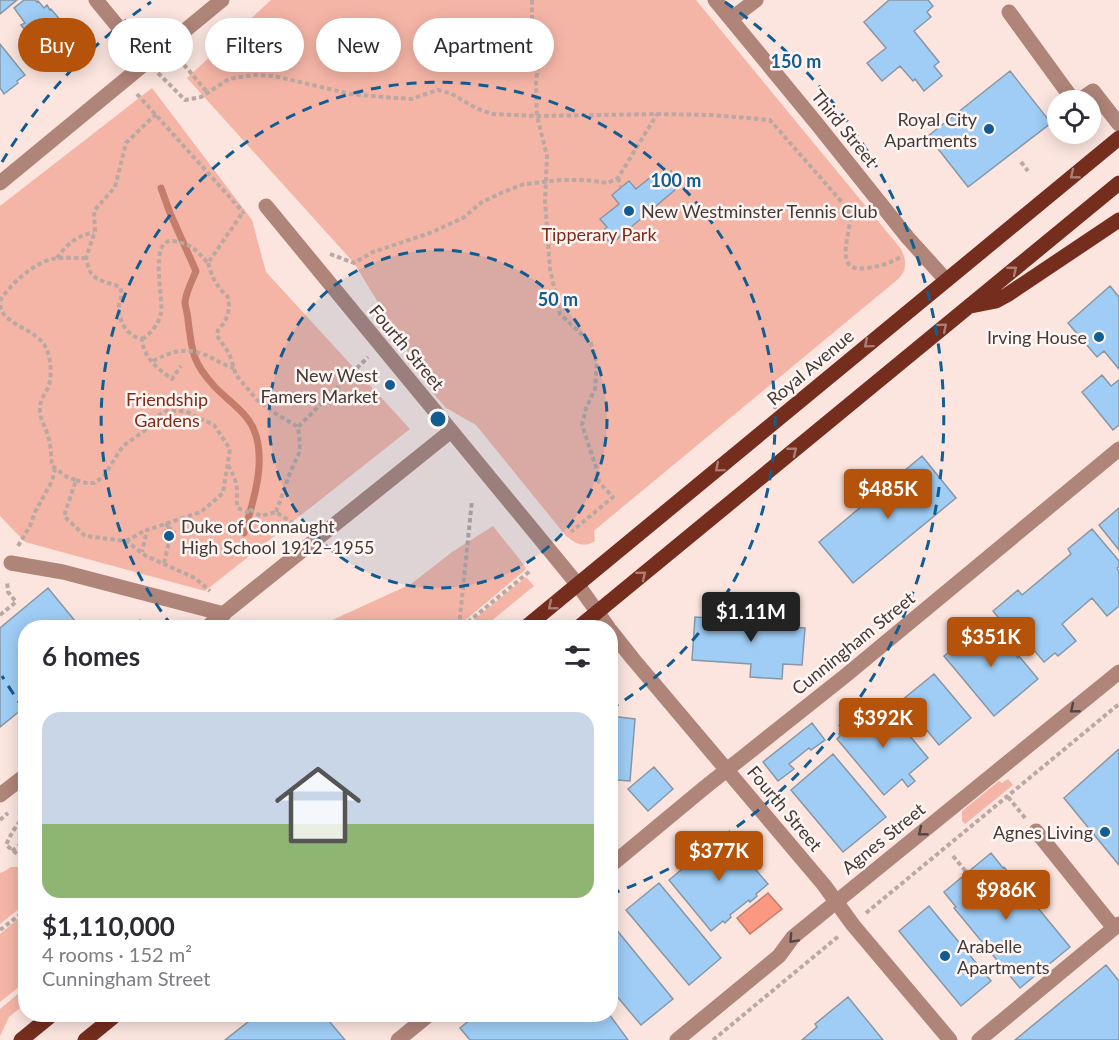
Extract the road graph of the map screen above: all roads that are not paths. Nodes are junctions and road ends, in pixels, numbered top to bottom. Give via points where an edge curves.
1 (96, 0) edge
2 (222, 0) edge
3 (715, 0) edge
4 (756, 0) edge
5 (1009, 12) dead end
6 (111, 18) edge
7 (731, 19) junction
8 (193, 24) edge
9 (135, 72) edge
10 (1066, 90) edge
11 (1101, 101) edge
12 (1119, 124) edge
13 (1119, 138) edge
14 (0, 183) edge
15 (1119, 183) edge
16 (266, 206) road end
17 (1119, 220) edge
18 (946, 280) junction
19 (968, 307) junction
20 (451, 431) junction
21 (1119, 448) edge
22 (13, 558) road end
23 (578, 585) junction
24 (597, 612) junction
25 (224, 614) junction
26 (216, 620) edge
27 (535, 620) edge
28 (587, 620) edge
29 (603, 620) edge
30 (618, 640) edge
31 (1119, 672) edge
32 (727, 770) junction
33 (18, 781) edge
34 (0, 795) edge
35 (1036, 831) road end
36 (618, 859) edge
37 (837, 901) junction
38 (1116, 926) edge
39 (43, 1022) edge
40 (107, 1022) edge
41 (420, 1022) edge
42 (21, 1040) edge
43 (86, 1040) edge
44 (398, 1040) edge
45 (677, 1040) edge
46 (950, 1040) edge
47 (979, 1040) edge

1 - 6 street
2 - 8 street
3 - 7 street, Third Street
4 - 7 street
5 - 10 street
7 - 18 street, Third Street
9 - 14 street
11 - 12 street
13 -> 18 main road, Royal Avenue
19 -> 15 main road
16 - 20 street, Fourth Street
17 - 19 main road via 1007,295
18 -> 23 main road, Royal Avenue
24 -> 19 main road
20 - 23 street, Fourth Street
20 - 25 street
21 - 32 street, Cunningham Street
22 - 25 street
23 - 24 street, Fourth Street
23 -> 27 main road, Royal Avenue
24 - 28 main road
24 - 29 street, Fourth Street
25 - 26 street
30 - 32 street, Fourth Street
31 -> 37 street, Agnes Street
32 - 36 street, Cunningham Street
32 - 37 street, Fourth Street
33 - 34 street
35 - 38 street
37 -> 45 street, Agnes Street via 793,937 779,956
37 - 46 street, Fourth Street
38 - 47 street
39 - 42 main road
40 - 43 main road
41 - 44 street

